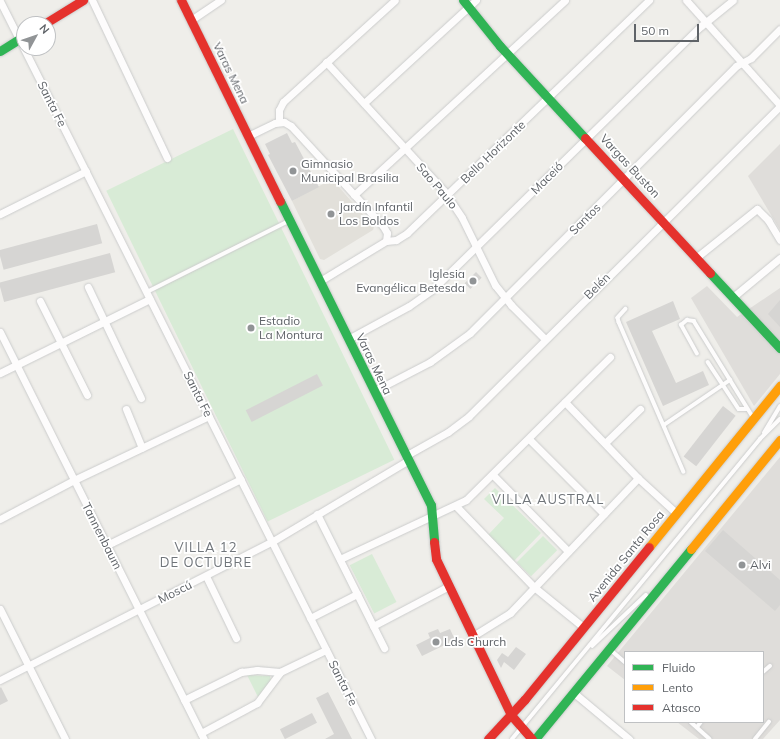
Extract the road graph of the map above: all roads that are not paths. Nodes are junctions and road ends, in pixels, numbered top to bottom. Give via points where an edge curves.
1 (83, 0) edge
2 (92, 0) edge
3 (181, 0) edge
4 (221, 0) edge
5 (395, 0) edge
6 (476, 0) edge
7 (565, 0) edge
8 (649, 0) edge
9 (686, 0) edge
10 (733, 0) edge
11 (0, 1) edge
12 (465, 4) edge
13 (56, 17) edge
14 (191, 20) junction
15 (707, 23) junction
16 (16, 28) edge
17 (780, 29) edge
18 (16, 42) edge
19 (0, 51) edge
20 (507, 53) junction
21 (31, 56) edge
22 (326, 62) junction
23 (743, 62) junction
24 (549, 98) junction
25 (364, 103) junction
26 (780, 106) edge
27 (279, 122) junction
28 (248, 136) junction
29 (588, 138) junction
30 (405, 148) junction
31 (166, 158) dead end
32 (86, 171) junction
33 (626, 178) junction
34 (354, 195) junction
35 (448, 196) junction
36 (0, 214) edge
37 (290, 220) junction
38 (663, 220) junction
39 (780, 240) edge
40 (386, 241) junction
41 (476, 248) junction
42 (697, 257) junction
43 (780, 258) edge
44 (320, 281) junction
45 (88, 287) dead end
46 (146, 292) junction
47 (733, 297) junction
48 (150, 299) junction
49 (505, 299) junction
50 (40, 301) dead end
51 (626, 309) dead end
52 (104, 322) junction
53 (0, 332) edge
54 (348, 338) junction
55 (545, 339) junction
56 (61, 343) junction
57 (780, 348) edge
58 (697, 354) dead end
59 (610, 357) dead end
60 (708, 362) dead end
61 (16, 365) junction
62 (0, 373) edge
63 (730, 380) junction
64 (723, 386) junction
65 (780, 386) edge
66 (374, 391) junction
67 (87, 395) dead end
68 (141, 398) dead end
69 (565, 402) junction
70 (780, 406) edge
71 (126, 409) dead end
72 (640, 409) dead end
73 (747, 409) junction
74 (209, 416) junction
75 (754, 418) junction
76 (780, 419) edge
77 (664, 425) junction
78 (529, 439) junction
79 (760, 439) junction
80 (780, 440) edge
81 (605, 443) junction
82 (142, 448) junction
83 (408, 457) junction
84 (684, 472) dead end
85 (493, 475) junction
86 (638, 478) junction
87 (241, 479) junction
88 (74, 480) junction
89 (456, 506) junction
90 (676, 512) junction
91 (433, 513) junction
92 (604, 514) junction
93 (319, 518) junction
94 (0, 519) edge
95 (273, 541) junction
96 (107, 545) junction
97 (568, 551) junction
98 (340, 559) junction
99 (677, 566) junction
100 (206, 576) junction
101 (449, 586) junction
102 (534, 587) junction
103 (357, 594) junction
104 (0, 609) edge
105 (139, 610) junction
106 (310, 618) junction
107 (373, 626) junction
108 (583, 627) junction
109 (473, 636) junction
110 (236, 638) dead end
111 (384, 648) dead end
112 (610, 649) junction
113 (326, 650) junction
114 (584, 653) junction
115 (624, 661) edge
116 (28, 665) junction
117 (770, 666) dead end
118 (764, 671) edge
119 (280, 672) junction
120 (0, 680) edge
121 (574, 693) junction
122 (184, 700) junction
123 (511, 714) junction
124 (769, 722) dead end
125 (692, 723) edge
126 (700, 723) edge
127 (697, 727) junction
128 (522, 728) junction
129 (203, 736) edge
130 (65, 739) edge
131 (371, 739) edge
132 (488, 739) edge
133 (512, 739) edge
134 (532, 739) edge
135 (535, 739) edge
136 (630, 739) edge
137 (710, 739) edge
138 (756, 739) edge

1 - 13 street
2 - 31 street
3 - 14 street, Varas Mena
4 - 14 street
5 - 22 street
6 - 12 street
7 - 20 street
8 - 24 street, Bello Horizonte
9 - 15 street
10 - 15 street, Maceió
11 - 16 street, Santa Fe
12 - 20 street, Vargas Buston
12 - 25 street
14 - 28 street, Varas Mena
15 - 23 street
15 - 29 street, Maceió
17 - 23 street, Santos
18 - 19 street
20 - 24 street, Vargas Buston
20 - 30 street
21 - 32 street, Santa Fe
22 - 25 street, Sao Paulo
22 - 27 street via 282,102
23 - 26 street
23 - 33 street, Santos
24 - 29 street, Vargas Buston
24 - 35 street, Bello Horizonte
25 - 30 street, Sao Paulo
26 - 38 street, Belén
27 - 28 street
27 - 34 street via 291,126
28 - 37 street, Varas Mena
29 - 33 street, Vargas Buston
29 - 41 street, Maceió
30 - 34 street
30 - 35 street, Sao Paulo
32 - 36 street
32 - 46 street, Santa Fe
33 - 38 street, Vargas Buston
33 - 49 street, Santos
34 - 40 street via 383,226 387,233
35 - 40 street, Bello Horizonte via 407,233 396,240
35 - 41 street, Sao Paulo
37 - 44 street, Varas Mena
37 - 46 lane
38 - 42 street, Vargas Buston
38 - 55 street, Belén
39 - 42 street via 757,208
40 - 44 street, Bello Horizonte
41 - 49 street, Sao Paulo
41 - 54 street, Maceió via 420,299
42 - 47 street, Vargas Buston
43 - 47 street
44 - 54 street, Varas Mena
45 - 52 street
46 - 48 street, Santa Fe
47 - 57 street, Vargas Buston
48 - 52 street
48 - 74 street, Santa Fe
49 - 55 street, Sao Paulo
49 - 66 street, Santos via 470,333 443,354
50 - 56 street
51 - 77 lane via 618,318 619,322
52 - 56 street
52 - 68 street
53 - 61 street, Tannenbaum
54 - 66 street, Varas Mena
55 - 83 street, Belén via 469,416
56 - 61 street
56 - 67 street
58 - 63 lane via 681,325 687,320 694,321
59 - 69 street
60 - 64 lane
61 - 62 street
61 - 88 street, Tannenbaum
63 - 64 lane
63 - 73 lane via 747,403
64 - 73 lane via 739,409
64 - 77 lane
65 - 75 street, Avenida Santa Rosa
66 - 83 street, Varas Mena
69 - 78 street
69 - 81 street
70 - 79 lane
71 - 82 street
72 - 81 street
73 - 75 lane
74 - 82 street
74 - 87 street, Santa Fe
75 - 90 street, Avenida Santa Rosa
76 - 79 lane
77 - 84 lane
78 - 85 street
78 - 92 street
79 - 114 lane
80 - 99 street
81 - 86 street
82 - 88 street
83 - 91 street, Varas Mena
83 - 93 street, Moscú
85 - 89 street
85 - 97 street
86 - 90 street
86 - 92 street
87 - 95 street, Santa Fe
87 - 96 street
88 - 94 street
88 - 96 street, Tannenbaum
89 - 91 street
89 - 102 street
90 - 108 street, Avenida Santa Rosa
91 - 98 street
91 - 101 street, Varas Mena via 434,555
92 - 97 street
93 - 95 street, Moscú
93 - 98 street
95 - 100 street, Moscú
95 - 106 street, Santa Fe
96 - 105 street, Tannenbaum
97 - 102 street
98 - 103 street
99 - 112 street
99 - 114 lane
100 - 105 street, Moscú
100 - 110 street
101 - 107 street
101 - 109 street, Varas Mena
102 - 108 street
102 - 109 street via 506,617
103 - 106 street
103 - 107 street
104 - 116 street
105 - 116 street, Moscú
105 - 122 street, Tannenbaum
106 - 113 street, Santa Fe
107 - 111 street
108 - 123 street, Avenida Santa Rosa
109 - 123 street, Varas Mena
112 - 115 lane
112 - 121 street
113 - 119 street
113 - 131 street, Santa Fe
114 - 128 lane
116 - 120 street, Moscú
116 - 130 street
117 - 118 lane
119 - 122 street via 241,672
119 - 129 street via 257,703
121 - 135 street
121 - 136 street
122 - 129 street, Tannenbaum
123 - 128 street, Varas Mena
123 - 132 street, Avenida Santa Rosa
124 - 138 lane
125 - 127 lane
126 - 127 lane
127 - 137 lane
128 - 133 lane
128 - 134 street, Varas Mena

